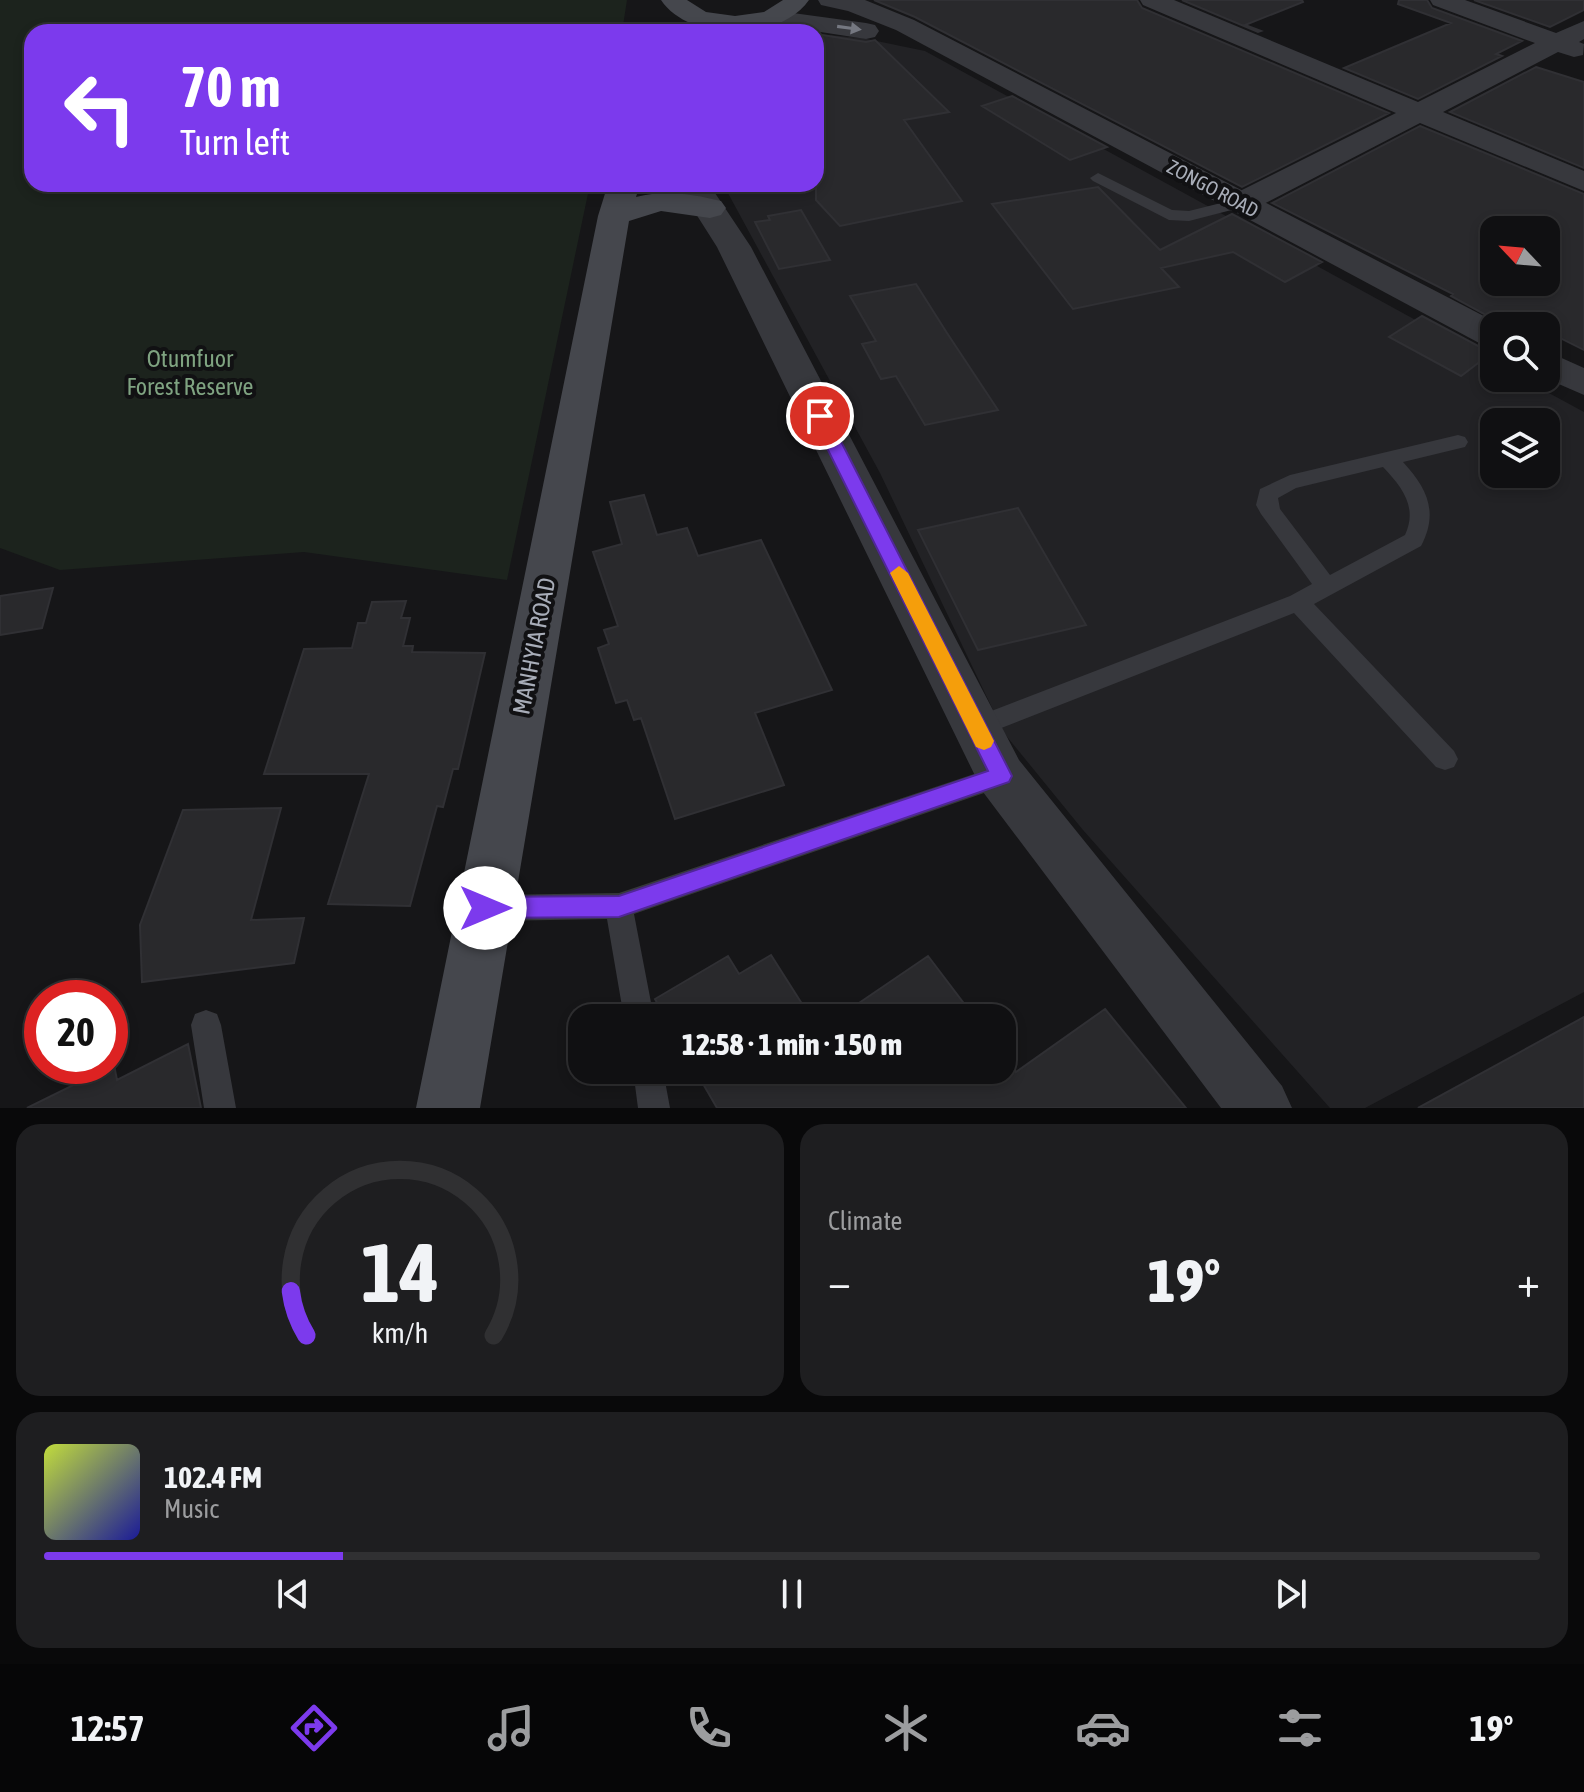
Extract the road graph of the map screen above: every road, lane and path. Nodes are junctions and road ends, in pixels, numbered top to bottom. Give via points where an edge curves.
1 (672, 0) edge
2 (797, 0) edge
3 (830, 0) edge
4 (1152, 0) edge
5 (1442, 0) edge
6 (664, 24) edge
7 (750, 24) edge
8 (1584, 29) edge
9 (824, 31) edge
10 (932, 40) junction
11 (1571, 47) edge
12 (1418, 111) junction
13 (1098, 178) dead end
14 (1584, 182) edge
15 (702, 196) edge
16 (619, 200) edge
17 (1241, 203) junction
18 (1480, 329) edge
19 (1560, 370) edge
20 (1584, 383) edge
21 (1458, 442) dead end
22 (1388, 459) junction
23 (1327, 587) junction
24 (1298, 602) junction
25 (977, 727) junction
26 (1445, 759) dead end
27 (1001, 776) junction
28 (619, 906) junction
29 (485, 908) junction
30 (636, 1004) edge
31 (206, 1025) dead end
32 (650, 1084) edge
33 (220, 1108) edge
34 (448, 1108) edge
35 (654, 1108) edge
36 (1260, 1108) edge

1 - 6 main road
1 - 7 main road via 679,9 708,21
2 - 7 main road via 785,12
3 - 10 street, ZONGO ROAD via 874,11
4 - 12 street
5 - 11 street
8 - 11 street
9 -> 10 street
10 - 17 street, ZONGO ROAD
11 - 12 street
12 - 14 street
12 - 17 street
13 - 17 lane via 1169,215 1189,216
15 - 16 main road via 643,203
15 - 25 street via 741,261
16 - 29 main road, MANHYIA ROAD
17 - 18 street, ZONGO ROAD
19 - 20 street
21 - 22 lane
22 - 23 lane via 1423,507 1420,529 1413,540
22 - 23 lane via 1290,482 1267,494 1272,514
23 - 24 lane
24 - 25 lane
24 - 26 lane
25 - 27 street
27 - 28 lane
27 - 36 street
28 - 29 lane
28 - 30 lane
29 - 34 main road, MANHYIA ROAD
31 - 33 lane
32 - 35 lane

